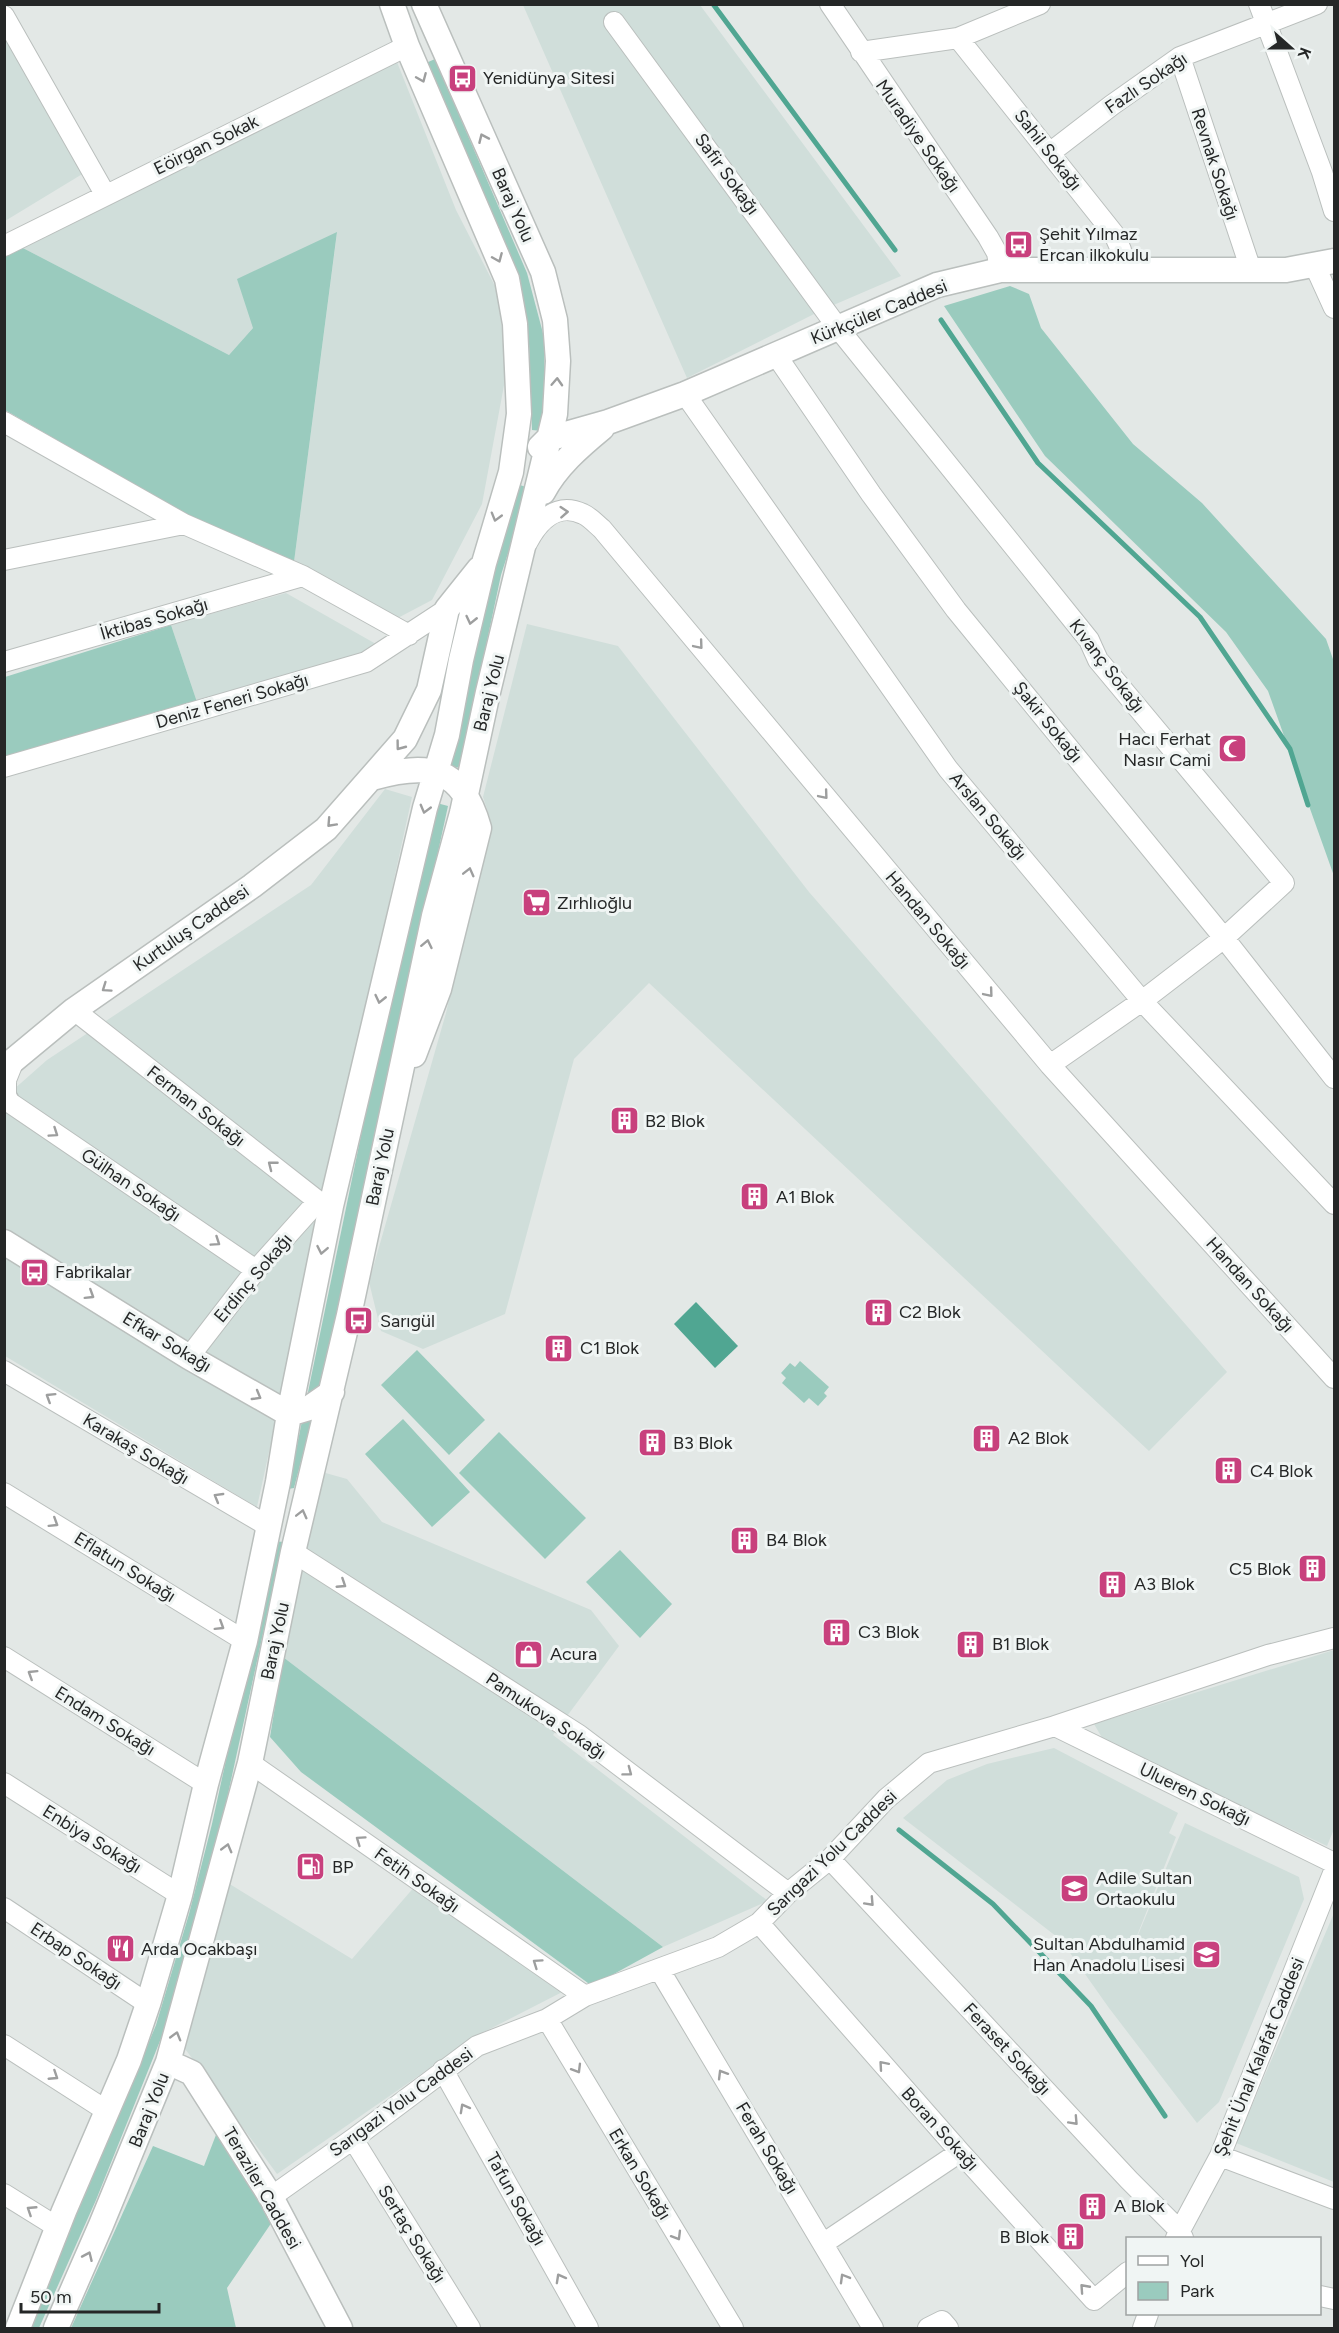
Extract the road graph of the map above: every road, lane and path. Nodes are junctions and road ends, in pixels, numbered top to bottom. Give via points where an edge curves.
1 (392, 4) edge
2 (424, 4) edge
3 (830, 4) edge
4 (1040, 4) edge
5 (1259, 4) edge
6 (1317, 4) edge
7 (4, 15) edge
8 (614, 22) dead end
9 (1266, 23) junction
10 (436, 33) junction
11 (958, 38) junction
12 (407, 46) junction
13 (861, 52) junction
14 (1180, 57) junction
15 (1051, 152) junction
16 (105, 194) junction
17 (1335, 211) edge
18 (4, 246) edge
19 (1324, 263) edge
20 (1120, 269) junction
21 (1000, 270) junction
22 (1251, 270) junction
23 (1335, 308) edge
24 (838, 328) junction
25 (776, 355) junction
26 (685, 394) junction
27 (4, 422) edge
28 (608, 422) junction
29 (548, 440) junction
30 (511, 472) junction
31 (533, 512) junction
32 (184, 524) junction
33 (524, 548) junction
34 (4, 560) edge
35 (484, 563) junction
36 (303, 576) junction
37 (447, 609) junction
38 (409, 634) junction
39 (4, 662) edge
40 (429, 690) junction
41 (480, 729) junction
42 (447, 735) junction
43 (4, 767) edge
44 (437, 772) junction
45 (370, 779) junction
46 (466, 794) junction
47 (1224, 938) junction
48 (1142, 1002) junction
49 (74, 1010) junction
50 (9, 1064) edge
51 (1050, 1065) junction
52 (1335, 1078) edge
53 (5, 1100) edge
54 (324, 1203) junction
55 (1335, 1204) edge
56 (4, 1242) edge
57 (256, 1270) junction
58 (189, 1357) junction
59 (4, 1371) edge
60 (1335, 1378) edge
61 (332, 1392) junction
62 (288, 1414) junction
63 (4, 1493) edge
64 (268, 1526) junction
65 (293, 1552) junction
66 (1335, 1638) edge
67 (245, 1641) junction
68 (4, 1657) edge
69 (1055, 1726) junction
70 (250, 1763) junction
71 (4, 1783) edge
72 (206, 1784) junction
73 (830, 1859) junction
74 (1335, 1863) edge
75 (1335, 1871) edge
76 (789, 1893) junction
77 (180, 1895) junction
78 (4, 1908) edge
79 (759, 1923) junction
80 (659, 1969) junction
81 (585, 1996) junction
82 (148, 2004) junction
83 (547, 2019) junction
84 (4, 2045) edge
85 (168, 2062) junction
86 (443, 2070) junction
87 (107, 2110) junction
88 (353, 2139) junction
89 (960, 2152) junction
90 (1220, 2156) junction
91 (4, 2194) edge
92 (271, 2197) junction
93 (1335, 2199) edge
94 (57, 2227) junction
95 (1177, 2236) edge
96 (824, 2243) junction
97 (1126, 2274) edge
98 (18, 2328) edge
99 (56, 2328) edge
100 (340, 2328) edge
101 (470, 2328) edge
102 (588, 2328) edge
103 (733, 2328) edge
104 (873, 2328) edge
105 (928, 2328) edge
106 (948, 2328) edge

1 - 12 main road, Baraj Yolu
2 - 10 main road, Baraj Yolu
3 - 13 street, Muradiye Sokağı
4 - 11 street
5 - 9 street
6 - 9 street, Fazlı Sokağı
7 - 16 street
8 - 24 street, Safir Sokağı
9 - 14 street, Fazlı Sokağı
9 - 17 street
10 - 12 main road
29 -> 10 main road, Baraj Yolu via 555,414 558,361 555,320 543,272
11 - 13 street
11 - 15 street, Sahil Sokağı
12 - 16 street, Eöirgan Sokak
12 -> 30 main road, Baraj Yolu via 507,279 515,324 519,414
13 - 21 street, Muradiye Sokağı via 988,237
14 - 15 street, Fazlı Sokağı
14 - 22 street, Revnak Sokağı
15 - 20 street, Sahil Sokağı via 1114,234 1121,250
16 - 18 street, Eöirgan Sokak
19 - 22 main road, Kürkçüler Caddesi via 1286,270
19 - 23 street
20 - 21 main road, Kürkçüler Caddesi
20 - 22 main road, Kürkçüler Caddesi
21 - 24 main road, Kürkçüler Caddesi via 937,285
24 - 25 main road, Kürkçüler Caddesi
24 - 47 street, Kıvanç Sokağı via 1089,640 1098,660 1284,883
25 - 26 main road, Kürkçüler Caddesi
25 - 47 street, Şakir Sokağı via 956,610
26 - 28 main road, Kürkçüler Caddesi
26 - 48 street, Arslan Sokağı via 948,769
27 - 32 street
28 - 29 main road, Kürkçüler Caddesi
28 - 31 main road via 551,477
29 - 30 main road
29 - 31 main road, Baraj Yolu
30 -> 35 main road, Baraj Yolu
31 - 33 main road, Baraj Yolu
32 - 34 street
32 - 36 street
33 - 41 main road, Baraj Yolu
33 -> 51 street, Handan Sokağı via 536,526 550,514 566,510 584,514 602,529
35 - 37 main road
35 -> 42 main road, Baraj Yolu
36 - 38 street
36 - 39 street, İktibas Sokağı
37 - 38 street, Deniz Feneri Sokağı
37 - 40 main road
38 - 43 street, Deniz Feneri Sokağı via 366,662
40 - 42 main road via 426,709 431,725
40 -> 45 main road, Kurtuluş Caddesi via 405,739
41 - 42 main road via 467,738
41 - 46 main road, Baraj Yolu
42 - 44 main road, Baraj Yolu
44 - 45 main road via 401,770
44 - 46 main road via 453,780
44 -> 54 main road, Baraj Yolu
45 -> 49 main road, Kurtuluş Caddesi via 326,829 252,886
61 -> 46 main road, Baraj Yolu via 434,916
47 - 48 street, Kıvanç Sokağı
47 - 52 street, Şakir Sokağı
48 - 51 street, Kıvanç Sokağı
48 - 55 street, Arslan Sokağı
49 - 50 main road, Kurtuluş Caddesi
54 -> 49 street, Ferman Sokağı
50 - 53 street
51 - 60 street, Handan Sokağı
53 -> 57 street, Gülhan Sokağı
54 - 57 street, Erdinç Sokağı
54 -> 62 main road, Baraj Yolu
56 -> 58 main road, Efkar Sokağı
57 - 58 street, Erdinç Sokağı
58 -> 62 main road, Efkar Sokağı
64 -> 59 street, Karakaş Sokağı
61 - 62 main road via 309,1408
65 -> 61 main road, Baraj Yolu
62 - 64 main road, Baraj Yolu
63 -> 67 street, Eflatun Sokağı
64 - 67 main road, Baraj Yolu
65 - 70 main road, Baraj Yolu
65 -> 76 street, Pamukova Sokağı via 579,1735
66 - 69 street, Sarıgazi Yolu Caddesi via 1268,1655
67 - 72 main road, Baraj Yolu
72 -> 68 street, Endam Sokağı
69 - 73 street, Sarıgazi Yolu Caddesi via 929,1763 886,1799
69 - 74 street, Ulueren Sokağı
81 -> 70 street, Fetih Sokağı
85 -> 70 main road, Baraj Yolu
71 - 77 street, Enbiya Sokağı
72 - 77 main road, Baraj Yolu
73 - 76 street, Sarıgazi Yolu Caddesi
73 -> 95 street, Feraset Sokağı
75 - 90 street, Şehit Ünal Kalafat Caddesi
76 - 79 street, Sarıgazi Yolu Caddesi
77 - 82 main road, Baraj Yolu
78 - 82 street, Erbap Sokağı
79 - 80 street, Sarıgazi Yolu Caddesi via 718,1947
89 -> 79 street, Boran Sokağı
80 - 81 street, Sarıgazi Yolu Caddesi
96 -> 80 street, Ferah Sokağı
81 - 83 street, Sarıgazi Yolu Caddesi
82 - 87 main road, Baraj Yolu
83 - 86 street, Sarıgazi Yolu Caddesi via 477,2046
83 -> 103 street, Erkan Sokağı
84 -> 87 street
85 - 92 main road, Teraziler Caddesi via 192,2073
99 -> 85 main road, Baraj Yolu
86 - 88 street, Sarıgazi Yolu Caddesi
102 -> 86 street, Tafun Sokağı
87 - 94 main road, Baraj Yolu
88 - 92 street, Sarıgazi Yolu Caddesi
88 - 101 street, Sertaç Sokağı
89 - 96 street
97 -> 89 street, Boran Sokağı via 1094,2300
90 - 93 street
90 - 95 street, Şehit Ünal Kalafat Caddesi
94 -> 91 street
92 - 100 main road, Teraziler Caddesi
94 - 98 main road, Baraj Yolu
104 -> 96 street, Ferah Sokağı
105 - 106 street via 942,2321

